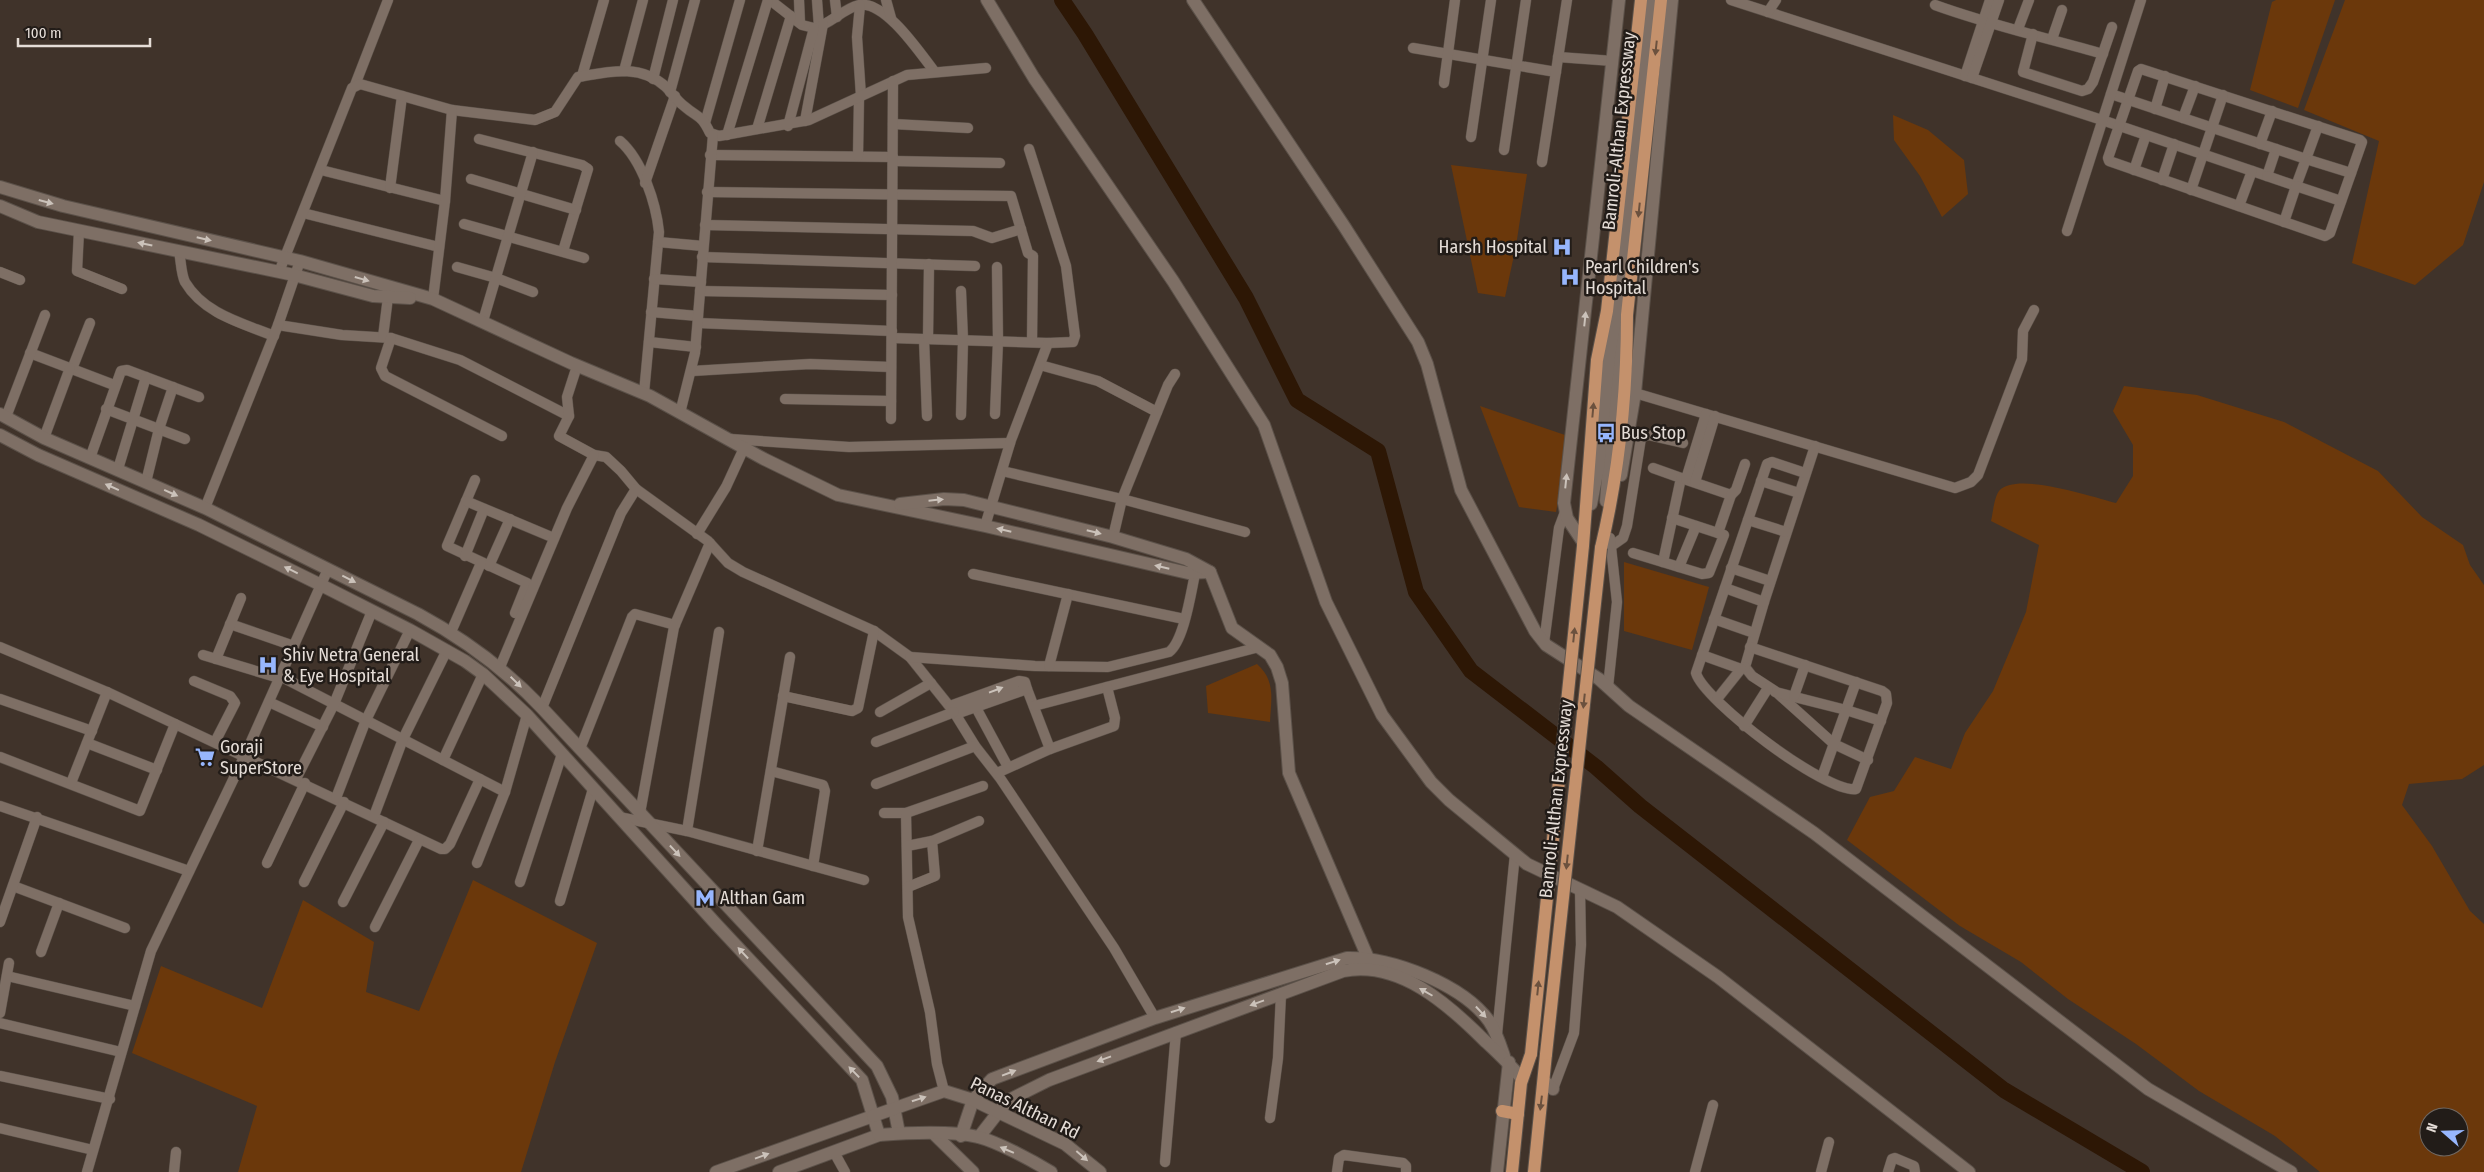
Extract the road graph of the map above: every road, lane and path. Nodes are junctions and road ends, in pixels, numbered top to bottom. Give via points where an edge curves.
1 (388, 0) edge
2 (604, 0) edge
3 (643, 0) edge
4 (673, 0) edge
5 (695, 0) edge
6 (740, 0) edge
7 (769, 0) edge
8 (783, 0) edge
9 (799, 0) edge
10 (817, 0) edge
11 (835, 0) edge
12 (886, 0) edge
13 (987, 0) edge
14 (1193, 0) edge
15 (1455, 0) edge
16 (1491, 0) edge
17 (1526, 0) edge
18 (1567, 0) edge
19 (1619, 0) edge
20 (1641, 0) edge
21 (1651, 0) edge
22 (1661, 0) edge
23 (1672, 0) edge
24 (1731, 0) edge
25 (1776, 0) edge
26 (1990, 0) edge
27 (1999, 0) edge
28 (2029, 0) edge
29 (2141, 0) edge
30 (855, 4) edge
31 (1935, 5) dead end
32 (2062, 10) dead end
33 (1768, 12) junction
34 (787, 14) junction
35 (837, 17) junction
36 (891, 18) junction
37 (1988, 22) junction
38 (800, 23) junction
39 (819, 26) junction
40 (2112, 27) dead end
41 (2018, 29) junction
42 (2034, 34) junction
43 (2052, 39) junction
44 (1413, 48) dead end
45 (2103, 54) junction
46 (1448, 55) junction
47 (1558, 57) junction
48 (1483, 59) junction
49 (1613, 61) junction
50 (1517, 65) junction
51 (986, 68) dead end
52 (624, 71) junction
53 (934, 71) junction
54 (1556, 72) junction
55 (582, 76) junction
56 (2165, 76) junction
57 (1969, 77) junction
58 (653, 79) junction
59 (894, 81) junction
60 (1444, 83) dead end
61 (355, 84) junction
62 (2195, 86) junction
63 (673, 94) junction
64 (2111, 94) junction
65 (2223, 95) junction
66 (402, 96) junction
67 (860, 96) junction
68 (2128, 100) junction
69 (2155, 109) junction
70 (452, 110) junction
71 (2272, 111) junction
72 (2183, 118) junction
73 (2102, 120) junction
74 (805, 122) junction
75 (705, 123) junction
76 (893, 124) junction
77 (788, 126) junction
78 (2119, 126) junction
79 (2318, 126) junction
80 (968, 128) dead end
81 (2212, 128) junction
82 (757, 129) junction
83 (713, 135) junction
84 (727, 135) junction
85 (2146, 135) junction
86 (1471, 137) dead end
87 (479, 139) dead end
88 (620, 141) dead end
89 (2174, 144) junction
90 (2260, 144) junction
91 (1029, 149) dead end
92 (2276, 149) junction
93 (1504, 150) dead end
94 (533, 152) junction
95 (2204, 154) junction
96 (710, 155) junction
97 (858, 156) junction
98 (893, 159) junction
99 (2306, 159) junction
100 (1000, 162) dead end
101 (1542, 162) dead end
102 (321, 170) junction
103 (2134, 170) junction
104 (2252, 171) junction
105 (2351, 173) junction
106 (2267, 176) junction
107 (471, 179) dead end
108 (2162, 180) junction
109 (646, 183) junction
110 (2296, 186) junction
111 (0, 187) edge
112 (390, 188) junction
113 (2191, 190) junction
114 (707, 192) junction
115 (521, 193) junction
116 (893, 194) junction
117 (2341, 201) junction
118 (445, 202) junction
119 (0, 206) edge
120 (2239, 206) junction
121 (576, 210) junction
122 (303, 213) junction
123 (2284, 222) junction
124 (464, 224) dead end
125 (705, 225) junction
126 (892, 229) junction
127 (1021, 229) junction
128 (80, 231) junction
129 (2067, 231) dead end
130 (508, 235) junction
131 (658, 242) junction
132 (703, 246) junction
133 (439, 247) junction
134 (179, 251) junction
135 (563, 251) junction
136 (285, 257) junction
137 (702, 257) junction
138 (584, 258) dead end
139 (300, 261) junction
140 (892, 262) junction
141 (928, 264) junction
142 (975, 266) dead end
143 (457, 267) dead end
144 (997, 267) dead end
145 (0, 272) edge
146 (279, 272) junction
147 (294, 275) junction
148 (496, 278) junction
149 (654, 279) junction
150 (20, 280) dead end
151 (700, 286) junction
152 (122, 289) dead end
153 (961, 291) dead end
154 (533, 292) dead end
155 (892, 294) junction
156 (1619, 296) junction
157 (388, 297) junction
158 (433, 299) junction
159 (2034, 310) dead end
160 (651, 312) junction
161 (46, 315) dead end
162 (698, 320) junction
163 (483, 321) junction
164 (90, 323) dead end
165 (278, 325) junction
166 (892, 335) junction
167 (274, 336) junction
168 (387, 338) junction
169 (926, 339) junction
170 (964, 340) junction
171 (998, 341) junction
172 (649, 342) junction
173 (1032, 342) junction
174 (1048, 343) junction
175 (696, 347) junction
176 (30, 353) junction
177 (1040, 365) junction
178 (577, 366) junction
179 (892, 367) junction
180 (71, 369) junction
181 (692, 371) junction
182 (1175, 374) dead end
183 (146, 377) junction
184 (114, 386) junction
185 (173, 388) junction
186 (644, 394) junction
187 (1635, 394) junction
188 (199, 397) dead end
189 (785, 399) dead end
190 (891, 401) junction
191 (106, 409) junction
192 (680, 412) junction
193 (1157, 412) junction
194 (995, 414) dead end
195 (961, 415) dead end
196 (1710, 415) junction
197 (3, 416) edge
198 (569, 416) junction
199 (927, 416) dead end
200 (132, 419) junction
201 (891, 419) dead end
202 (159, 429) junction
203 (0, 435) edge
204 (502, 436) dead end
205 (44, 438) junction
206 (185, 439) dead end
207 (727, 439) junction
208 (1010, 443) junction
209 (1683, 443) dead end
210 (1815, 446) junction
211 (744, 448) junction
212 (594, 455) junction
213 (90, 458) junction
214 (1745, 464) dead end
215 (1653, 468) dead end
216 (118, 469) junction
217 (1002, 472) junction
218 (1805, 473) junction
219 (475, 480) dead end
220 (1687, 480) junction
221 (1761, 481) junction
222 (146, 482) junction
223 (636, 489) junction
224 (1799, 493) junction
225 (1730, 495) junction
226 (1122, 499) junction
227 (466, 501) junction
228 (887, 505) junction
229 (991, 506) junction
230 (205, 508) junction
231 (484, 509) junction
232 (1566, 512) junction
233 (1672, 518) junction
234 (510, 519) junction
235 (1748, 520) junction
236 (985, 526) junction
237 (1696, 526) junction
238 (1245, 532) dead end
239 (1786, 532) junction
240 (1718, 533) junction
241 (698, 534) junction
242 (1113, 536) junction
243 (554, 538) junction
244 (710, 543) junction
245 (1583, 544) junction
246 (1606, 545) junction
247 (1633, 553) dead end
248 (465, 556) junction
249 (1663, 562) junction
250 (485, 564) junction
251 (1679, 567) junction
252 (1731, 568) junction
253 (328, 569) junction
254 (1210, 572) junction
255 (973, 574) dead end
256 (1195, 574) junction
257 (1770, 581) junction
258 (320, 585) junction
259 (1725, 588) junction
260 (1068, 594) junction
261 (241, 598) dead end
262 (1764, 602) junction
263 (372, 611) junction
264 (1184, 619) junction
265 (1714, 619) junction
266 (512, 621) dead end
267 (230, 624) junction
268 (675, 625) junction
269 (410, 630) junction
270 (874, 631) junction
271 (451, 632) junction
272 (719, 632) dead end
273 (1754, 633) junction
274 (1544, 643) junction
275 (294, 646) junction
276 (0, 647) edge
277 (1259, 647) junction
278 (1750, 647) junction
279 (447, 650) junction
280 (203, 655) dead end
281 (1702, 655) junction
282 (790, 657) dead end
283 (910, 657) junction
284 (216, 659) junction
285 (1805, 665) junction
286 (1049, 666) junction
287 (500, 667) junction
288 (1743, 668) junction
289 (483, 674) junction
290 (280, 677) junction
291 (194, 681) dead end
292 (1856, 682) junction
293 (931, 683) junction
294 (1107, 687) junction
295 (1608, 688) junction
296 (1771, 690) junction
297 (107, 692) junction
298 (783, 696) junction
299 (1794, 696) junction
300 (0, 699) edge
301 (1717, 699) junction
302 (269, 702) junction
303 (974, 703) junction
304 (334, 704) junction
305 (1034, 706) junction
306 (542, 708) junction
307 (1846, 710) junction
308 (953, 711) junction
309 (880, 712) dead end
310 (527, 715) junction
311 (366, 720) junction
312 (1881, 721) junction
313 (175, 724) junction
314 (1744, 726) junction
315 (323, 727) junction
316 (92, 731) junction
317 (403, 739) junction
318 (215, 742) junction
319 (876, 742) dead end
320 (87, 743) junction
321 (1834, 744) junction
322 (974, 746) junction
323 (580, 749) junction
324 (1050, 749) junction
325 (562, 754) junction
326 (245, 755) junction
327 (0, 757) edge
328 (443, 760) junction
329 (1868, 760) junction
330 (1008, 767) junction
331 (157, 770) junction
332 (771, 771) junction
333 (997, 773) junction
334 (1822, 777) junction
335 (480, 779) junction
336 (301, 781) junction
337 (71, 783) junction
338 (876, 784) dead end
339 (983, 786) dead end
340 (593, 789) junction
341 (505, 792) junction
342 (340, 800) junction
343 (0, 806) edge
344 (884, 813) dead end
345 (906, 813) junction
346 (374, 816) junction
347 (37, 817) junction
348 (619, 817) junction
349 (644, 818) junction
350 (979, 820) dead end
351 (384, 822) junction
352 (688, 832) junction
353 (419, 840) junction
354 (932, 841) junction
355 (907, 846) junction
356 (757, 850) junction
357 (1515, 854) junction
358 (267, 863) dead end
359 (477, 863) dead end
360 (814, 866) junction
361 (189, 871) junction
362 (864, 880) dead end
363 (304, 882) dead end
364 (520, 882) dead end
365 (13, 886) junction
366 (908, 886) junction
367 (1580, 890) junction
368 (560, 900) dead end
369 (343, 902) dead end
370 (59, 903) junction
371 (0, 922) edge
372 (375, 927) dead end
373 (124, 928) dead end
374 (41, 952) dead end
375 (1368, 958) junction
376 (9, 963) dead end
377 (7, 976) junction
378 (1281, 994) junction
379 (135, 1006) junction
380 (0, 1013) edge
381 (1154, 1018) junction
382 (0, 1024) edge
383 (1176, 1032) junction
384 (1497, 1034) junction
385 (121, 1052) junction
386 (1506, 1059) junction
387 (0, 1076) edge
388 (1522, 1079) junction
389 (1549, 1085) junction
390 (944, 1091) junction
391 (110, 1099) junction
392 (973, 1100) junction
393 (1713, 1105) dead end
394 (894, 1107) junction
395 (1502, 1111) junction
396 (998, 1112) junction
397 (1518, 1114) junction
398 (873, 1116) junction
399 (1270, 1118) dead end
400 (0, 1128) edge
401 (900, 1134) junction
402 (934, 1134) junction
403 (879, 1135) junction
404 (962, 1136) junction
405 (979, 1137) junction
406 (1830, 1142) dead end
407 (93, 1150) junction
408 (176, 1152) dead end
409 (834, 1152) junction
410 (1165, 1162) dead end
411 (87, 1172) edge
412 (174, 1172) edge
413 (716, 1172) edge
414 (778, 1172) edge
415 (845, 1172) edge
416 (973, 1172) edge
417 (1051, 1172) edge
418 (1100, 1172) edge
419 (1337, 1172) edge
420 (1406, 1172) edge
421 (1497, 1172) edge
422 (1512, 1172) edge
423 (1534, 1172) edge
424 (1695, 1172) edge
425 (1821, 1172) edge
426 (1888, 1172) edge
427 (1915, 1172) edge
428 (1969, 1172) edge
429 (2292, 1172) edge

1 - 61 street
2 - 55 street
3 - 52 street
4 - 58 street
5 - 63 street
6 - 75 street
7 - 34 street
7 - 84 street
8 - 34 street
9 - 38 street
10 - 39 street
11 - 35 street
12 - 36 street
13 - 357 street via 1034,78 1173,281 1264,425 1326,602 1376,707 1431,782
14 - 274 street via 1418,342 1427,364 1461,490
15 - 46 street
16 - 48 street
17 - 50 street
18 - 47 street
19 - 49 street
245 -> 20 main road via 1597,360 1607,311
21 - 156 street, Bamroli-Althan Expressway
22 -> 246 main road, Bamroli-Althan Expressway via 1627,315 1627,355 1617,467
23 - 187 street
24 - 33 street
25 - 33 street
26 - 37 street
27 - 37 street
28 - 41 street
29 - 64 street
30 - 35 street
30 - 36 street via 873,6
30 - 67 street
31 - 37 street
32 - 43 street
33 - 57 street
34 - 38 street
34 - 82 street
35 - 39 street
36 - 53 street
37 - 41 street
37 - 57 street
38 - 39 street
39 - 74 street
39 - 77 street
40 - 45 street
41 - 42 street
42 - 43 street
42 - 45 street via 2023,72 2082,91 2088,90 2094,82
43 - 45 street
44 - 46 street
46 - 48 street
46 - 60 street
47 - 49 street
47 - 54 street
48 - 50 street
48 - 86 street
232 -> 49 street via 1564,503
50 - 54 street
50 - 93 street
51 - 53 street
52 - 55 street via 610,70
52 - 58 street
53 - 59 street via 914,73
54 - 101 street
55 - 70 street via 569,87 555,112 542,119
56 - 62 street
56 - 68 street via 2139,70
56 - 69 street
57 - 73 street
58 - 63 street
59 - 67 street
59 - 76 street
61 - 66 street
61 - 102 street
62 - 65 street
62 - 72 street
63 - 75 street
63 - 109 street
64 - 68 street
64 - 73 street
65 - 71 street
65 - 81 street
66 - 70 street
66 - 112 street
67 - 74 street
67 - 97 street
68 - 69 street
68 - 78 street
69 - 72 street
70 - 118 street
71 - 79 street
71 - 90 street
72 - 81 street
73 - 78 street
73 - 129 street
74 - 77 street
75 - 83 street
76 - 80 street
76 - 98 street
77 - 82 street
78 - 85 street
78 - 103 street via 2108,160
79 - 99 street
79 - 105 street via 2362,142
81 - 90 street
81 - 95 street
82 - 84 street
83 - 84 street
83 - 96 street
85 - 89 street
85 - 103 street
87 - 94 street
88 - 109 street via 629,149
89 - 95 street
89 - 108 street
90 - 92 street
91 - 174 street via 1066,266 1075,336 1070,343
92 - 99 street
92 - 106 street
94 - 115 street
94 - 121 street via 588,169
95 - 104 street
95 - 113 street
96 - 97 street
96 - 114 street
97 - 98 street
98 - 100 street
98 - 116 street
99 - 105 street
99 - 110 street
102 - 112 street
102 - 122 street
103 - 108 street
104 - 106 street
104 - 120 street
105 - 117 street
106 - 110 street
107 - 115 street
108 - 113 street
109 - 131 street via 657,217
110 - 117 street
110 - 123 street
111 -> 136 street via 63,206
112 - 118 street
113 - 120 street
114 - 116 street
114 - 125 street
115 - 121 street
115 - 130 street
116 - 126 street
116 - 127 street via 1011,196
117 - 123 street via 2327,236
118 - 133 street
119 - 128 street via 38,222
120 - 123 street
121 - 135 street
122 - 133 street
122 - 136 street
124 - 130 street
125 - 126 street
125 - 132 street
126 - 127 street via 973,231 992,238
126 - 140 street
127 - 173 street via 1028,253 1033,256
134 -> 128 street
128 - 152 street via 77,271
130 - 135 street
130 - 148 street
131 - 132 street
131 - 149 street
132 - 137 street
133 - 158 street
134 - 146 street
134 - 167 street via 185,282 207,306
135 - 138 street
136 - 139 street
136 - 146 street
137 - 140 street
137 - 151 street
139 - 147 street
139 -> 158 street
140 - 141 street
140 - 155 street
141 - 142 street
141 - 169 street
143 - 148 street
144 - 171 street
145 - 150 street
146 - 147 street
147 - 157 street
147 - 165 street
148 - 154 street
148 - 163 street
149 - 151 street
149 - 160 street
151 - 155 street
151 - 162 street
153 - 170 street
155 - 166 street
156 - 245 street via 1609,356 1598,468
156 - 246 street
157 - 158 street
157 - 168 street
158 - 163 street
159 - 210 street via 2023,331 2022,359 2013,386 1978,475 1972,482 1955,488
160 - 162 street
160 - 172 street
161 - 176 street
162 - 166 street
162 - 175 street
163 - 178 street
164 - 180 street
165 - 167 street
165 - 168 street via 342,336
166 - 169 street
166 - 179 street
167 - 230 street
168 - 198 street via 460,360
168 - 204 street via 381,368 385,376
169 - 170 street
169 - 199 street
170 - 171 street
170 - 195 street
171 - 173 street
171 - 194 street
172 - 175 street
172 - 186 street
173 - 174 street
174 - 177 street
175 - 181 street
176 - 180 street
176 - 197 street
177 - 193 street via 1098,382
177 - 208 street
178 - 186 street
178 - 198 street via 567,397
179 - 181 street via 810,364
179 - 190 street
180 - 184 street
180 - 205 street
181 - 192 street
182 - 193 street
183 - 184 street via 124,370 119,373
183 - 185 street
183 - 200 street
184 - 191 street
185 - 188 street
185 - 202 street
186 - 192 street
187 - 196 street
187 - 246 street
189 - 190 street
190 - 201 street
191 - 200 street
191 - 213 street
192 - 207 street
193 - 226 street
196 - 210 street
196 - 220 street
197 - 205 street
198 - 212 street via 559,436
200 - 202 street
200 - 216 street
202 - 206 street
202 - 222 street
258 -> 203 street via 198,525
205 - 213 street
207 - 208 street via 849,447
207 - 211 street
208 - 217 street
209 - 246 street via 1648,435 1641,438 1627,526 1623,538
210 - 218 street
211 - 228 street via 838,495
211 - 241 street via 726,487
212 - 223 street via 606,457
212 - 243 street
213 - 216 street
214 - 225 street via 1736,490
215 - 220 street
216 - 222 street
217 - 226 street
217 - 229 street
218 - 221 street via 1769,462
218 - 224 street
219 - 227 street
220 - 225 street
220 - 233 street
221 - 224 street
221 - 235 street
222 -> 230 street
223 - 241 street
223 - 306 street via 621,514
224 - 239 street
225 - 240 street
226 - 238 street
226 - 242 street
227 - 231 street
227 - 248 street via 447,544 449,549
228 -> 229 street via 954,499
228 - 236 street
229 - 236 street
229 -> 242 street
230 - 253 street
231 - 234 street
231 - 248 street
232 - 245 street
232 - 274 street via 1559,528
233 - 237 street
233 - 249 street
234 - 243 street
234 - 250 street
235 - 239 street
235 - 252 street
256 -> 236 street
237 - 240 street
237 - 251 street
239 - 257 street
240 - 251 street via 1724,537 1710,573 1704,575
241 - 244 street
242 - 254 street via 1186,558
243 - 287 street
244 - 268 street
244 - 270 street via 728,563 743,572
245 - 246 street
388 -> 245 main road, bridge via 1531,1054
246 - 295 street via 1617,602
246 -> 389 main road, Bamroli-Althan Expressway, bridge via 1546,1054
247 - 249 street
248 - 250 street
249 - 251 street
250 - 266 street via 527,583
250 - 271 street
252 - 257 street
252 - 259 street
253 - 258 street
253 -> 271 street
254 - 256 street
254 - 277 street via 1232,628
255 - 260 street
256 - 264 street
257 - 262 street
258 - 263 street
258 - 275 street
259 - 262 street
259 - 265 street
260 - 264 street
260 - 286 street
261 - 267 street
262 - 273 street
263 - 269 street
263 - 304 street
264 - 286 street via 1175,646 1169,652 1108,667
265 - 273 street
265 - 281 street
267 - 275 street
267 - 284 street
268 - 323 street via 641,614 632,617
268 - 349 street
269 - 279 street
269 - 311 street
270 - 283 street
270 - 298 street via 858,708 852,711
271 - 287 street
272 - 352 street
273 - 278 street
274 - 295 street
275 - 290 street
276 - 297 street
277 - 294 street
277 - 375 street via 1270,655 1280,675 1292,780
278 - 285 street
278 - 288 street
279 - 289 street
279 - 317 street
280 - 284 street
281 - 288 street
281 - 301 street via 1697,676
282 - 298 street
283 - 286 street
283 - 293 street
284 - 290 street
285 - 292 street
285 - 299 street
287 -> 306 street
288 - 296 street
288 - 301 street
289 - 310 street
289 - 328 street
290 - 302 street
290 - 304 street
291 - 318 street via 230,696 235,703
292 - 307 street
292 - 312 street via 1886,694 1887,703
293 - 308 street
293 - 309 street
294 - 305 street
294 - 324 street via 1114,726
295 - 429 street via 1814,833 2148,1089
296 - 299 street
296 - 314 street
296 - 321 street
297 - 313 street
297 - 316 street
298 - 332 street
299 - 307 street
300 - 316 street
301 - 314 street
302 - 315 street
302 - 326 street
303 - 305 street via 1019,680 1025,682
303 - 308 street
303 - 330 street
304 - 311 street
304 - 315 street
305 - 324 street
306 - 323 street
307 - 312 street
307 - 321 street
308 - 319 street
308 - 322 street
310 - 325 street
310 - 341 street
311 - 317 street
311 - 342 street
312 - 329 street
313 - 318 street
313 - 331 street
314 - 334 street via 1774,749
315 - 336 street
316 - 320 street
317 - 328 street
317 - 346 street
318 - 326 street
320 - 331 street
320 - 337 street
321 - 329 street
321 - 334 street
322 - 333 street
322 - 338 street
323 - 349 street
324 - 330 street
325 - 340 street
325 - 364 street
326 - 336 street
326 - 361 street
327 - 337 street
328 - 335 street
329 - 334 street via 1856,789 1848,789
330 - 333 street
331 - 337 street via 140,811
332 - 356 street
332 - 360 street via 823,785
333 - 381 street via 1114,948
335 - 341 street
335 - 353 street via 445,849
336 - 342 street
336 - 358 street
339 - 345 street
340 - 348 street
340 - 368 street
341 - 359 street
342 - 346 street
342 - 363 street
343 - 347 street
344 - 345 street
345 - 355 street
346 - 351 street
347 - 361 street
347 - 365 street
348 - 349 street
398 -> 348 street via 862,1080
349 - 352 street
349 -> 394 street via 877,1066
350 - 354 street
351 - 353 street
351 - 369 street
352 - 356 street
353 - 372 street
354 - 355 street
354 - 366 street via 935,876
355 - 366 street
356 - 360 street
357 - 367 street via 1533,868
357 - 384 street
360 - 362 street
361 - 379 street via 151,951
365 - 370 street
365 - 371 street
366 - 390 street via 908,917
367 - 389 street via 1581,944 1574,1033
367 - 428 street via 1617,908 1718,977
370 - 373 street
370 - 374 street
381 -> 375 street via 1347,958
375 -> 384 street via 1408,969 1455,991 1471,1001
376 - 377 street
377 - 379 street
377 - 380 street
378 -> 383 street
386 -> 378 street via 1460,1014 1394,976 1355,969
378 - 399 street via 1278,1058
379 - 385 street
392 -> 381 street via 992,1079
382 - 385 street
383 -> 396 street via 1049,1080 1007,1101
383 - 410 street
384 - 386 street
385 - 391 street
386 - 388 street
386 - 395 street
387 - 391 street
388 - 397 main road
389 -> 423 main road, Bamroli-Althan Expressway
390 - 392 street, Panas Althan Rd
394 -> 390 street, Panas Althan Rd
391 - 407 street
392 - 396 street, Panas Althan Rd
392 - 404 street
393 - 424 street
394 - 398 street, Panas Althan Rd
394 - 401 street
395 - 397 main road
395 - 421 street
396 - 405 street
396 -> 418 street, Panas Althan Rd via 1065,1144
397 - 422 main road
398 - 403 street
413 -> 398 street, Panas Althan Rd
400 - 407 street
401 - 402 street
401 - 403 street
402 - 404 street
402 - 416 street
403 - 409 street
404 - 405 street
417 -> 405 street
406 - 425 street
407 - 411 street
408 - 412 street
409 - 414 street
409 - 415 street
419 - 420 street via 1339,1158 1344,1155 1403,1163
426 - 427 street via 1895,1158 1914,1166

